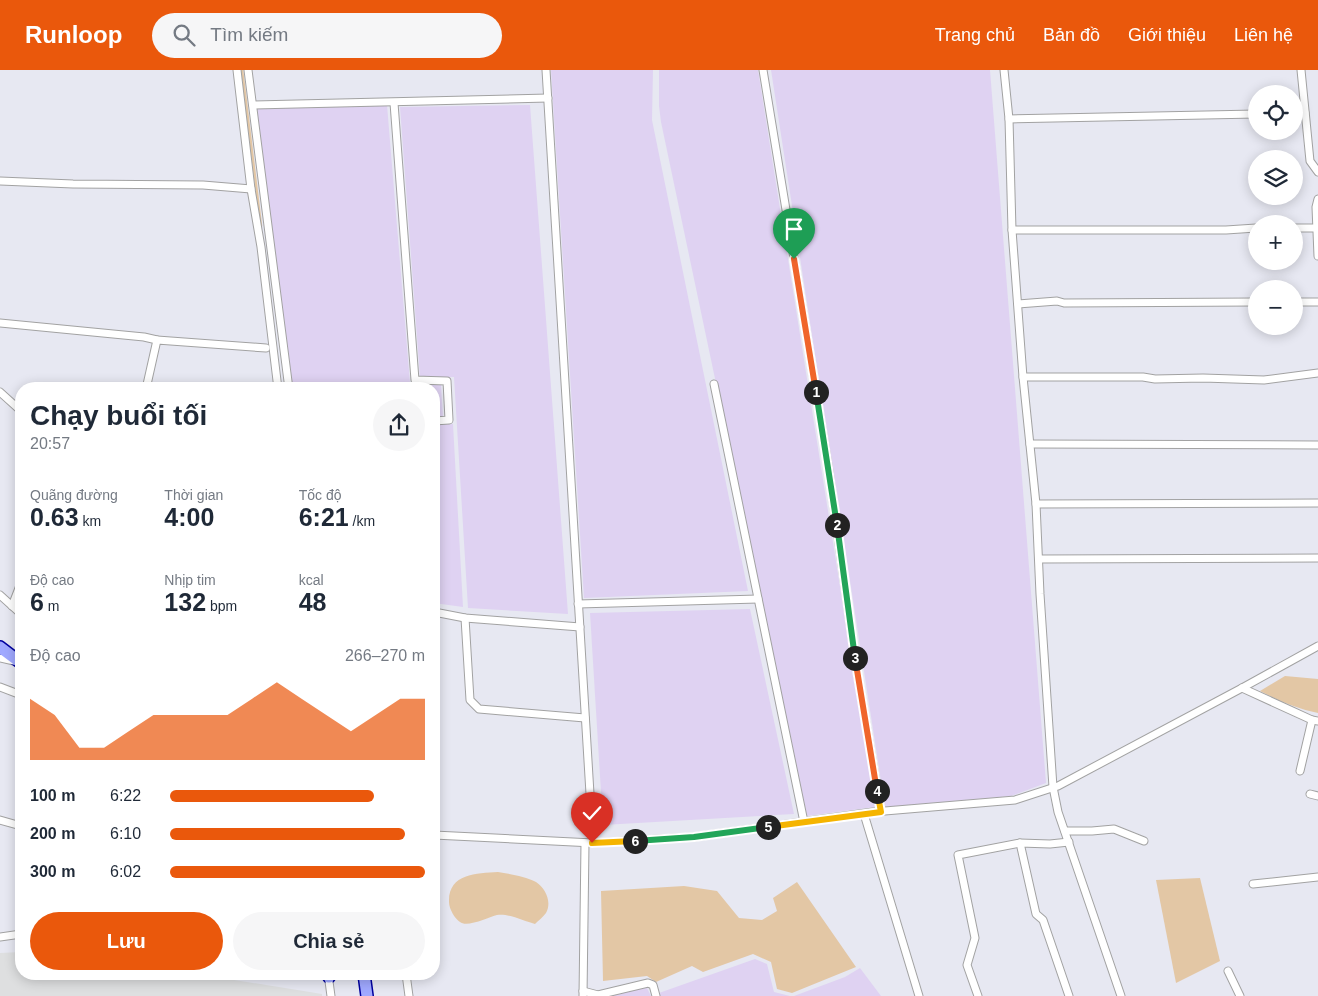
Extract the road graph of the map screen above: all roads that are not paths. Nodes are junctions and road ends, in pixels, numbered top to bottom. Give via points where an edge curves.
1 (237, 70) edge
2 (248, 70) edge
3 (546, 70) edge
4 (764, 70) edge
5 (1004, 70) edge
6 (1301, 70) edge
7 (548, 98) junction
8 (394, 102) junction
9 (252, 105) junction
10 (1305, 113) joint
11 (1248, 114) edge
12 (1009, 119) junction
13 (1318, 172) edge
14 (0, 182) edge
15 (251, 189) junction
16 (1318, 199) edge
17 (1303, 228) edge
18 (1317, 228) junction
19 (1248, 229) edge
20 (1012, 230) junction
21 (1318, 256) edge
22 (1248, 302) edge
23 (1303, 302) edge
24 (1318, 302) edge
25 (1018, 304) junction
26 (0, 323) edge
27 (156, 340) junction
28 (266, 348) dead end
29 (1318, 373) edge
30 (1023, 377) junction
31 (147, 382) edge
32 (277, 382) edge
33 (288, 382) edge
34 (714, 384) dead end
35 (0, 392) edge
36 (15, 406) edge
37 (440, 421) edge
38 (1030, 444) junction
39 (1318, 445) edge
40 (1318, 503) edge
41 (1036, 504) junction
42 (1318, 558) edge
43 (1039, 559) junction
44 (0, 595) edge
45 (15, 598) edge
46 (758, 599) junction
47 (578, 604) junction
48 (12, 606) junction
49 (15, 609) edge
50 (440, 613) edge
51 (466, 618) junction
52 (580, 627) junction
53 (1318, 646) edge
54 (0, 647) edge
55 (0, 658) edge
56 (15, 658) edge
57 (15, 662) edge
58 (0, 687) edge
59 (1242, 688) junction
60 (15, 693) edge
61 (585, 718) junction
62 (1315, 720) edge
63 (1300, 771) dead end
64 (1053, 787) junction
65 (881, 812) junction
66 (864, 814) junction
67 (0, 820) edge
68 (804, 822) junction
69 (15, 824) edge
70 (1065, 831) junction
71 (440, 834) edge
72 (1144, 841) dead end
73 (1069, 842) junction
74 (589, 843) junction
75 (1020, 843) junction
76 (1318, 877) edge
77 (1253, 884) dead end
78 (15, 935) edge
79 (0, 937) edge
80 (1228, 971) dead end
81 (329, 980) edge
82 (365, 980) edge
83 (407, 980) edge
84 (583, 994) edge
85 (331, 996) edge
86 (367, 996) edge
87 (408, 996) edge
88 (656, 996) edge
89 (919, 996) edge
90 (978, 996) edge
91 (1068, 996) edge
92 (1121, 996) edge
93 (1240, 996) edge

1 - 15 street
2 - 9 street
3 - 7 street
4 - 65 street
5 - 12 street
6 - 10 street
7 - 8 street
7 - 47 street
8 - 9 street
8 - 37 street via 415,380 447,381 450,420
9 - 33 street
10 - 13 street via 1310,161
11 - 12 street
12 - 20 street
14 - 15 street via 203,185
15 - 32 street
16 - 18 street
17 - 18 street
18 - 21 street
19 - 20 street
20 - 25 street
22 - 25 street via 1057,301
23 - 24 street
25 - 30 street
26 - 27 street
27 - 28 street
27 - 31 street
29 - 30 street via 1264,380
30 - 38 street
34 - 46 street
35 - 36 street
38 - 39 street
38 - 41 street
40 - 41 street
41 - 43 street
42 - 43 street
43 - 64 street
44 - 48 street
45 - 48 street
46 - 47 street
46 - 68 street
47 - 52 street
48 - 49 street
50 - 51 street
51 - 52 street
51 - 61 street via 470,700 479,709
52 - 61 street
53 - 59 street
54 - 56 main road
55 - 57 street
58 - 60 street
59 - 62 street
59 - 64 street
61 - 74 street
62 - 63 street
64 - 65 street via 1014,800
64 - 70 street
65 - 66 street
66 - 68 street
66 - 89 street
67 - 69 street
68 - 74 street via 694,837
70 - 72 street via 1114,828
70 - 73 street
71 - 74 street
73 - 75 street
73 - 92 street
74 - 84 street
75 - 90 street via 958,855 975,938 967,965
75 - 91 street via 1036,914 1043,920
76 - 77 street
78 - 79 street
80 - 93 street
81 - 85 street
82 - 86 main road
83 - 87 street
84 - 88 street via 598,995 648,983 653,985

